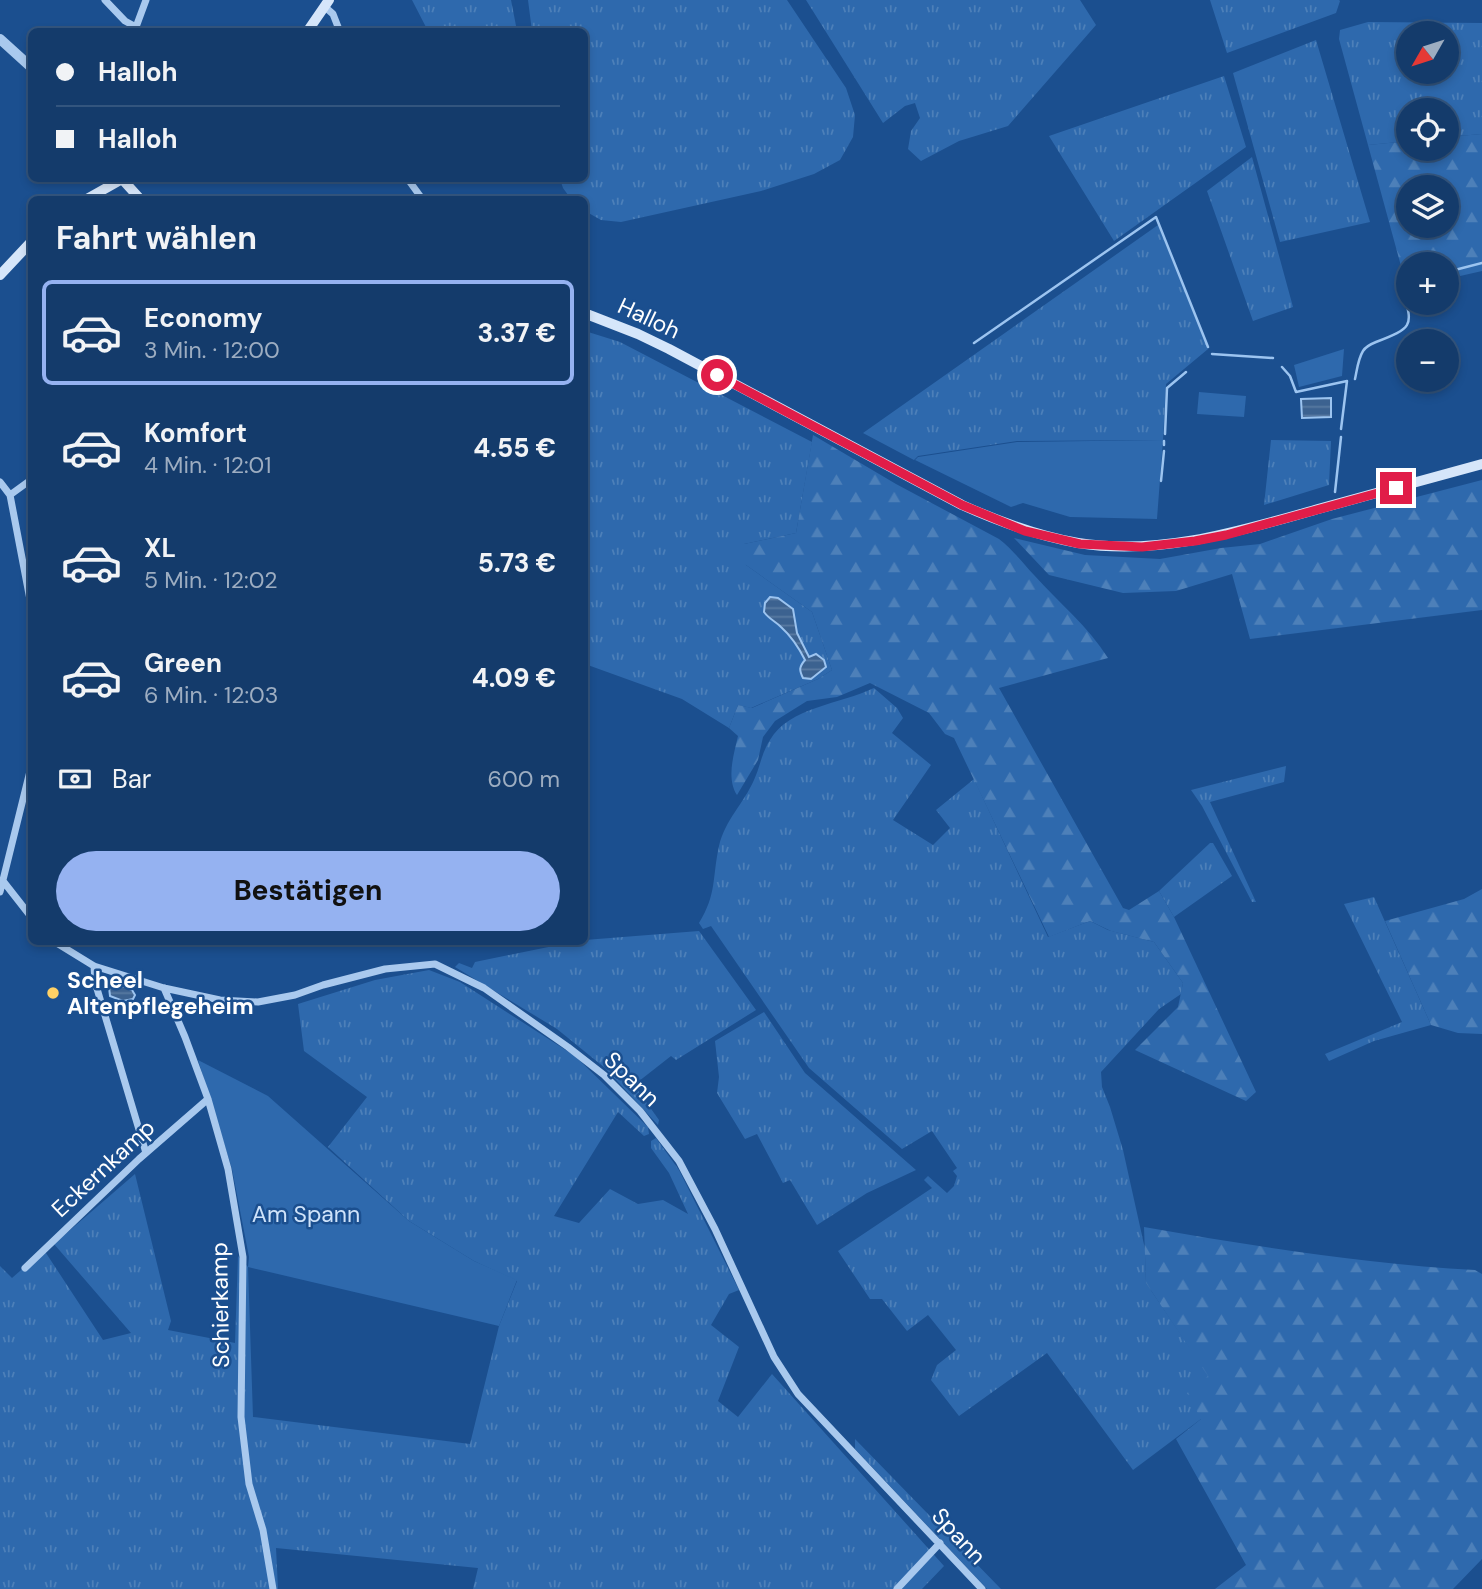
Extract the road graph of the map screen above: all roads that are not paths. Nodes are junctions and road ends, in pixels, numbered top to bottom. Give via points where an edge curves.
1 (105, 0) edge
2 (146, 0) edge
3 (327, 4) edge
4 (310, 28) edge
5 (338, 28) edge
6 (0, 39) edge
7 (28, 64) edge
8 (117, 182) edge
9 (125, 182) edge
10 (92, 196) edge
11 (137, 196) edge
12 (28, 245) edge
13 (0, 275) edge
14 (588, 315) edge
15 (1482, 464) edge
16 (0, 482) edge
17 (28, 482) edge
18 (10, 495) junction
19 (28, 589) edge
20 (28, 779) edge
21 (2, 880) edge
22 (0, 892) edge
23 (28, 913) edge
24 (60, 945) edge
25 (94, 966) junction
26 (164, 988) junction
27 (208, 1099) junction
28 (146, 1153) junction
29 (25, 1268) dead end
30 (940, 1543) junction
31 (273, 1589) edge
32 (897, 1589) edge
33 (982, 1589) edge

1 - 2 street via 136,27
3 - 4 main road
3 - 5 street
6 - 7 street
8 - 10 main road
9 - 11 main road
12 - 13 main road
14 - 15 main road, Halloh via 669,349 962,505 1025,531 1080,544 1142,547 1205,539
16 - 18 street
17 - 18 street
18 - 19 street
20 - 21 street
21 - 22 street
21 - 23 street
24 - 25 street, Spann
25 - 26 street, Spann
25 - 28 street
26 - 27 street, Schierkamp
26 - 30 street, Spann via 220,1000 258,1002 385,969 435,964 484,988 568,1047 640,1111 679,1161 775,1357 798,1394
27 - 28 street, Eckernkamp
27 - 31 street, Schierkamp via 228,1169 243,1257 241,1417
28 - 29 street, Eckernkamp
30 - 32 street
30 - 33 street, Spann

